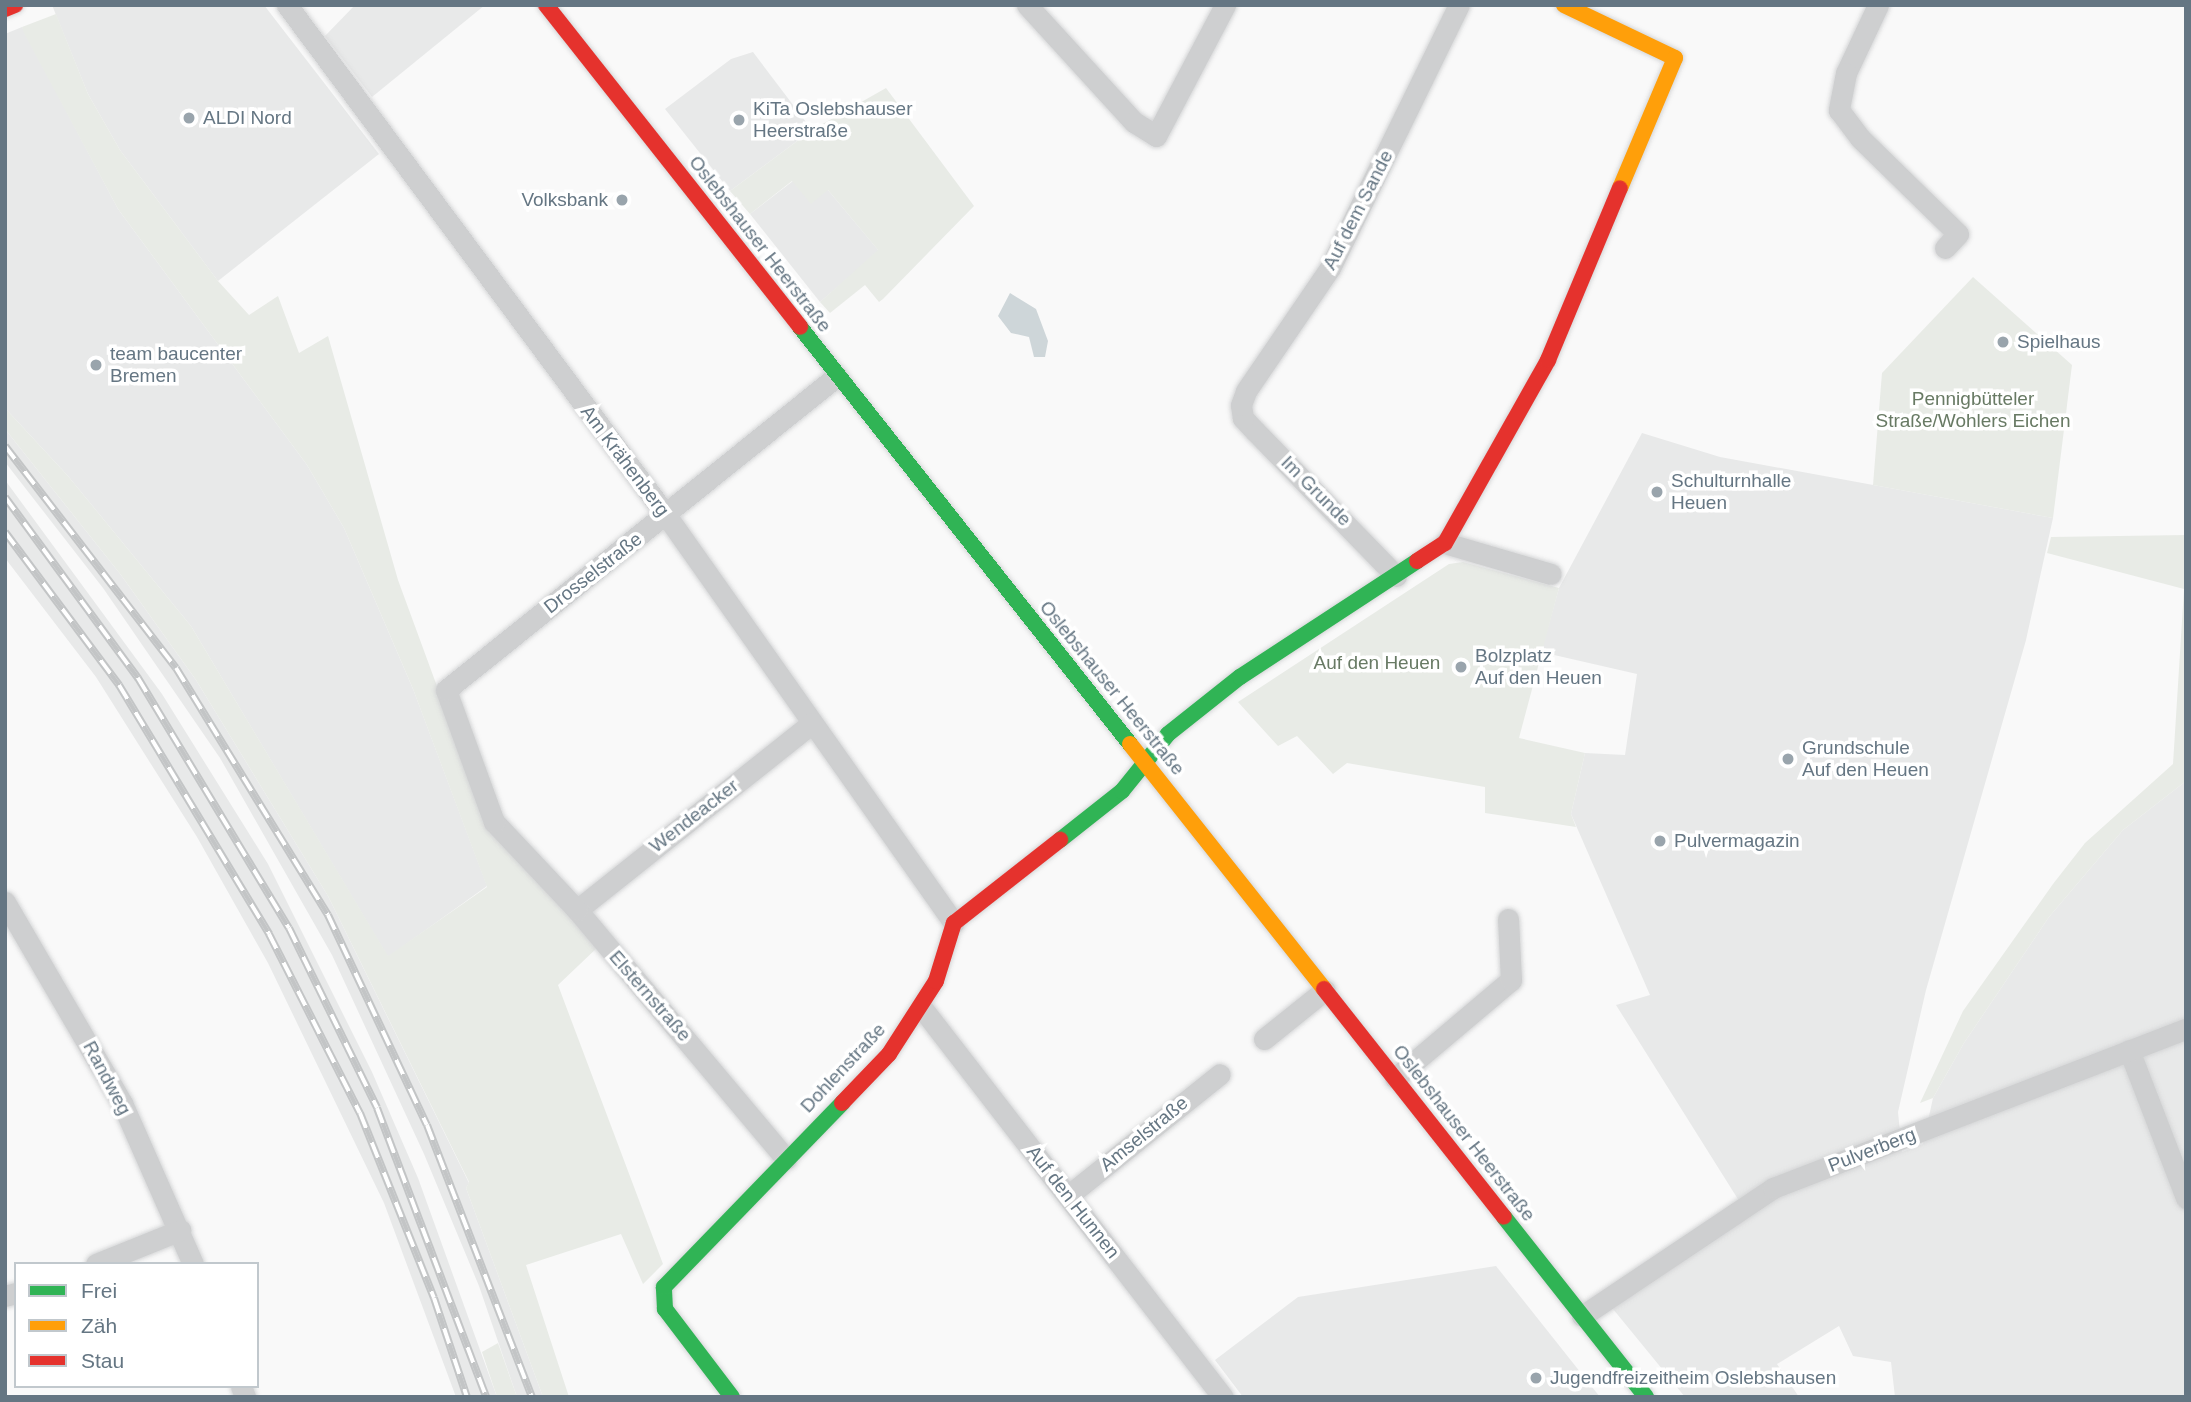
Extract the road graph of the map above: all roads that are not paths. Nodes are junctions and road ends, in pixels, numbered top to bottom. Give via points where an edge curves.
1 (15, 5) edge
2 (287, 5) edge
3 (546, 5) edge
4 (1027, 5) edge
5 (1226, 5) edge
6 (1459, 5) edge
7 (1564, 5) edge
8 (1878, 5) edge
9 (5, 9) edge
10 (1945, 248) dead end
11 (837, 376) junction
12 (1241, 405) joint
13 (666, 515) junction
14 (1445, 543) junction
15 (1551, 574) dead end
16 (1396, 576) junction
17 (446, 690) joint
18 (812, 723) junction
19 (1144, 763) junction
20 (5, 901) edge
21 (577, 910) junction
22 (1508, 919) dead end
23 (954, 923) junction
24 (1325, 990) junction
25 (922, 1008) junction
26 (2186, 1029) edge
27 (1264, 1038) dead end
28 (2129, 1051) junction
29 (1220, 1074) dead end
30 (1395, 1078) junction
31 (786, 1158) junction
32 (1069, 1195) junction
33 (2186, 1198) edge
34 (180, 1230) junction
35 (101, 1262) edge
36 (192, 1262) edge
37 (1583, 1316) junction
38 (732, 1397) edge
39 (1223, 1397) edge
40 (1646, 1397) edge

1 - 9 street
2 - 13 street, Am Krähenberg
3 - 11 street, Oslebshauser Heerstraße
4 - 5 street via 1135,122 1156,136
6 - 12 street, Auf dem Sande via 1330,268 1245,391
7 - 14 street via 1675,58 1548,360
8 - 10 street via 1846,73 1839,110 1860,138 1958,234
11 - 13 street, Drosselstraße
11 - 19 street, Oslebshauser Heerstraße
12 - 16 street, Im Grunde via 1243,418
13 - 17 street, Drosselstraße
13 - 18 street, Am Krähenberg
14 - 15 street
14 - 16 street
16 - 19 street via 1260,663 1168,734
17 - 21 street, Elsternstraße via 487,808
18 - 21 street, Wendeacker
18 - 23 street, Am Krähenberg
19 - 23 street via 1122,791
19 - 24 street, Oslebshauser Heerstraße
20 - 34 street, Randweg via 122,1103
21 - 31 street, Elsternstraße
22 - 30 street via 1511,980
23 - 25 street, Dohlenstraße via 936,981
24 - 27 street
24 - 30 street, Oslebshauser Heerstraße
25 - 31 street, Dohlenstraße via 890,1055
25 - 32 street, Auf den Hunnen
26 - 28 street, Pulverberg
28 - 33 street
28 - 37 street, Pulverberg via 1773,1188
29 - 32 street, Amselstraße
30 - 37 street, Oslebshauser Heerstraße
31 - 38 street, Dohlenstraße via 671,1279 663,1297 665,1309
32 - 39 street, Auf den Hunnen
34 - 35 street
34 - 36 street, Randweg
37 - 40 street, Oslebshauser Heerstraße

